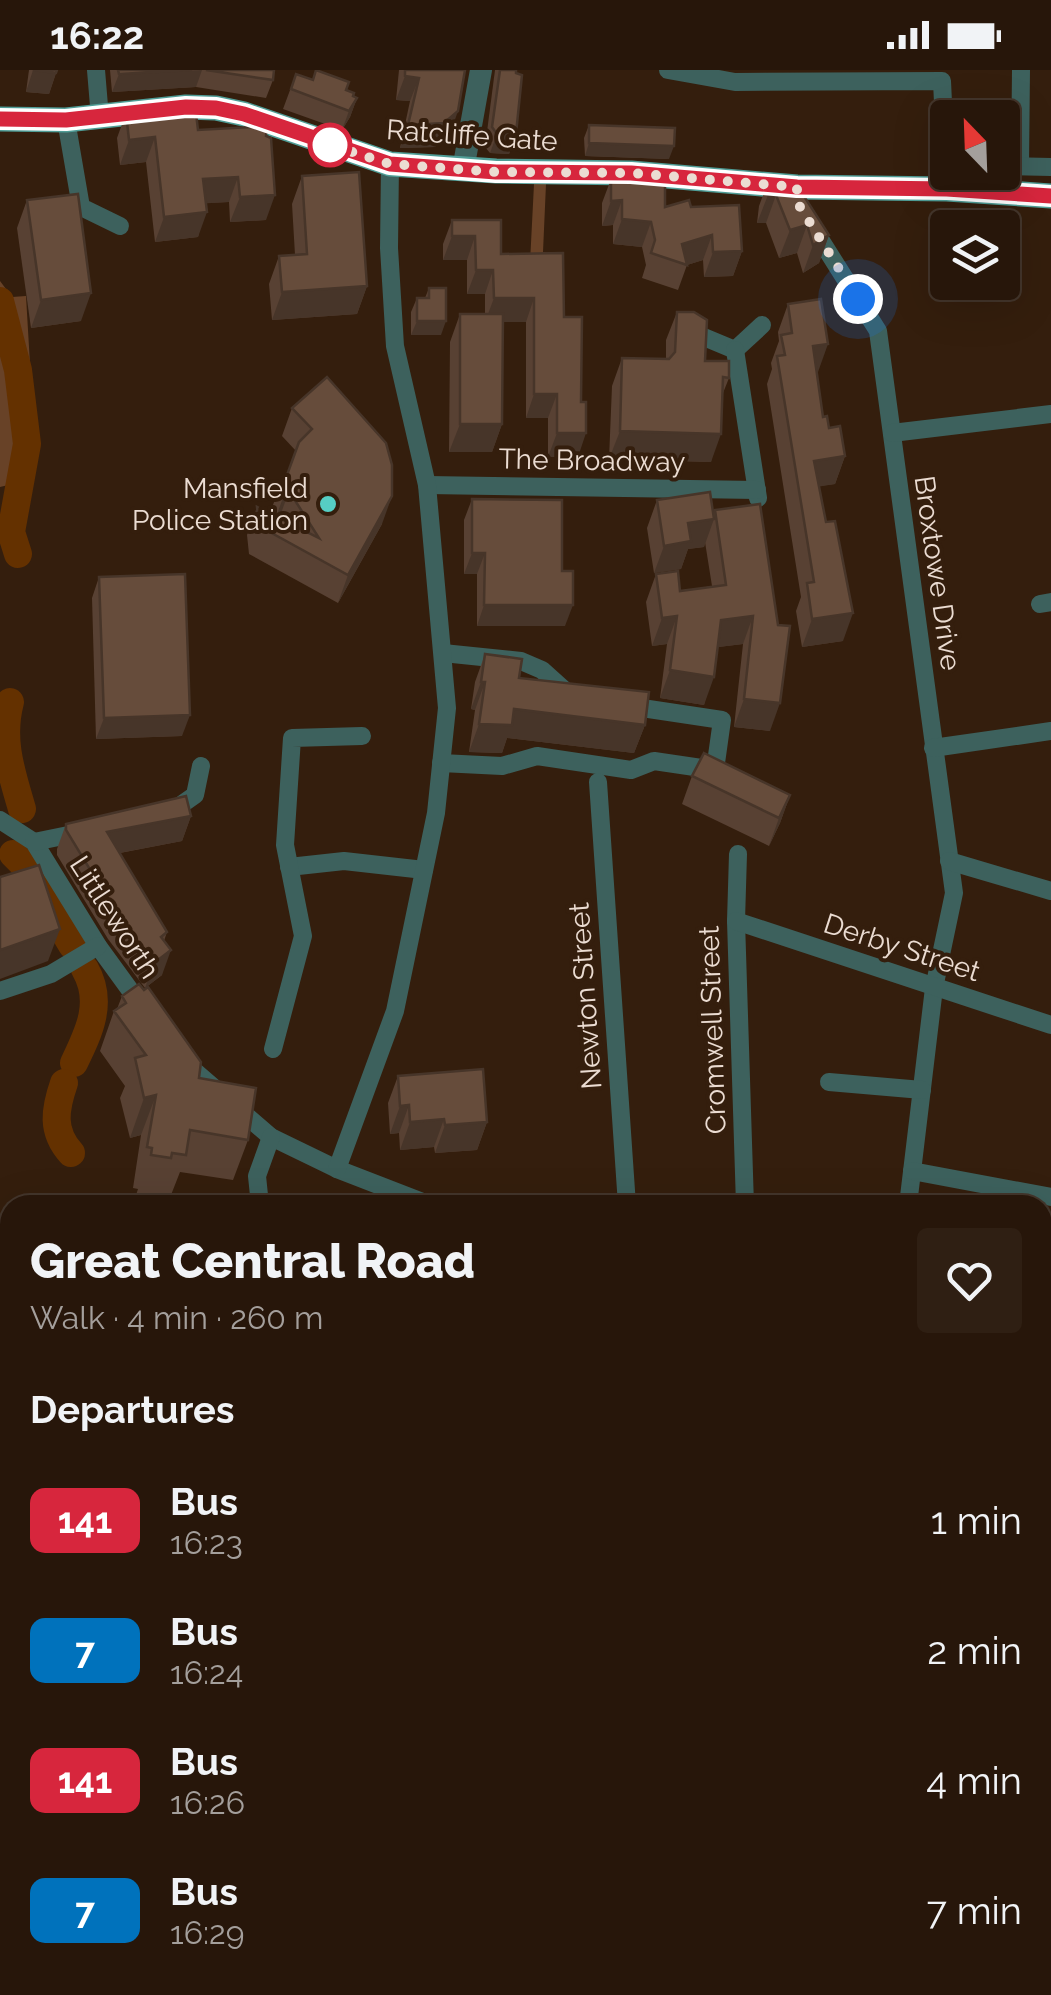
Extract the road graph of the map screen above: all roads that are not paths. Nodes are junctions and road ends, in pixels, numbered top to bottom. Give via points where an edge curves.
1 (96, 70) edge
2 (480, 70) edge
3 (668, 70) edge
4 (677, 70) edge
5 (1021, 70) edge
6 (842, 76) edge
7 (943, 100) edge
8 (1018, 100) edge
9 (100, 118) junction
10 (0, 119) edge
11 (66, 120) junction
12 (390, 164) junction
13 (1020, 165) edge
14 (1051, 167) edge
15 (463, 170) junction
16 (930, 178) edge
17 (1020, 190) edge
18 (1051, 196) edge
19 (800, 203) junction
20 (120, 226) dead end
21 (762, 325) dead end
22 (699, 335) edge
23 (735, 350) junction
24 (1051, 414) edge
25 (892, 434) junction
26 (427, 485) junction
27 (757, 490) junction
28 (762, 520) edge
29 (443, 654) junction
30 (1051, 732) edge
31 (362, 736) dead end
32 (933, 748) junction
33 (441, 763) junction
34 (201, 766) dead end
35 (598, 782) dead end
36 (146, 816) edge
37 (0, 820) edge
38 (97, 829) edge
39 (34, 842) junction
40 (738, 854) dead end
41 (949, 861) junction
42 (289, 867) junction
43 (424, 870) junction
44 (1051, 891) edge
45 (736, 921) junction
46 (98, 946) junction
47 (934, 988) junction
48 (0, 991) edge
49 (153, 1022) edge
50 (1051, 1025) edge
51 (273, 1049) dead end
52 (176, 1052) edge
53 (828, 1082) dead end
54 (922, 1090) junction
55 (271, 1137) junction
56 (337, 1169) junction
57 (912, 1171) junction
58 (259, 1195) edge
59 (404, 1195) edge
60 (627, 1195) edge
61 (745, 1195) edge
62 (909, 1195) edge
63 (1040, 1195) edge

1 - 9 street
2 - 15 street
3 - 4 street
4 - 6 street via 735,82
5 - 8 street
6 - 7 street via 942,81
9 - 11 main road, Ratcliffe Gate
9 - 12 main road, Ratcliffe Gate via 216,108
10 - 11 main road, Ratcliffe Gate
11 - 20 street via 81,207
12 - 15 main road, Ratcliffe Gate
12 - 26 street via 394,346
13 - 14 street
15 - 19 main road, Ratcliffe Gate via 631,173
16 - 19 main road, Ratcliffe Gate
17 - 18 main road, Ratcliffe Gate
19 - 25 street, Broxtowe Drive via 878,331
21 - 23 street
22 - 23 street
23 - 27 street
24 - 25 street
25 - 32 street, Broxtowe Drive
26 - 27 street, The Broadway
26 - 29 street
27 - 28 street
29 - 33 street
29 - 33 street via 521,661 573,698 722,720 714,770 654,760 631,770 537,756 502,766
30 - 32 street
31 - 42 street via 292,738
32 - 41 street, Broxtowe Drive
33 - 43 street
34 - 36 street via 195,795 178,808
35 - 60 street, Newton Street
37 - 39 street, Littleworth
38 - 39 street
39 - 46 street, Littleworth
40 - 45 street, Cromwell Street
41 - 44 street
41 - 47 street, Broxtowe Drive via 954,893
42 - 43 street via 344,861
42 - 51 street via 302,936
43 - 56 street via 395,1011
45 - 47 street, Derby Street
45 - 61 street, Cromwell Street
46 - 48 street via 51,974
46 - 49 street, Littleworth
47 - 50 street, Derby Street
47 - 54 street, Broxtowe Drive
52 - 55 street
53 - 54 street
54 - 57 street, Broxtowe Drive
55 - 56 street
55 - 58 street via 257,1176
56 - 59 street
57 - 62 street, Broxtowe Drive
57 - 63 street

